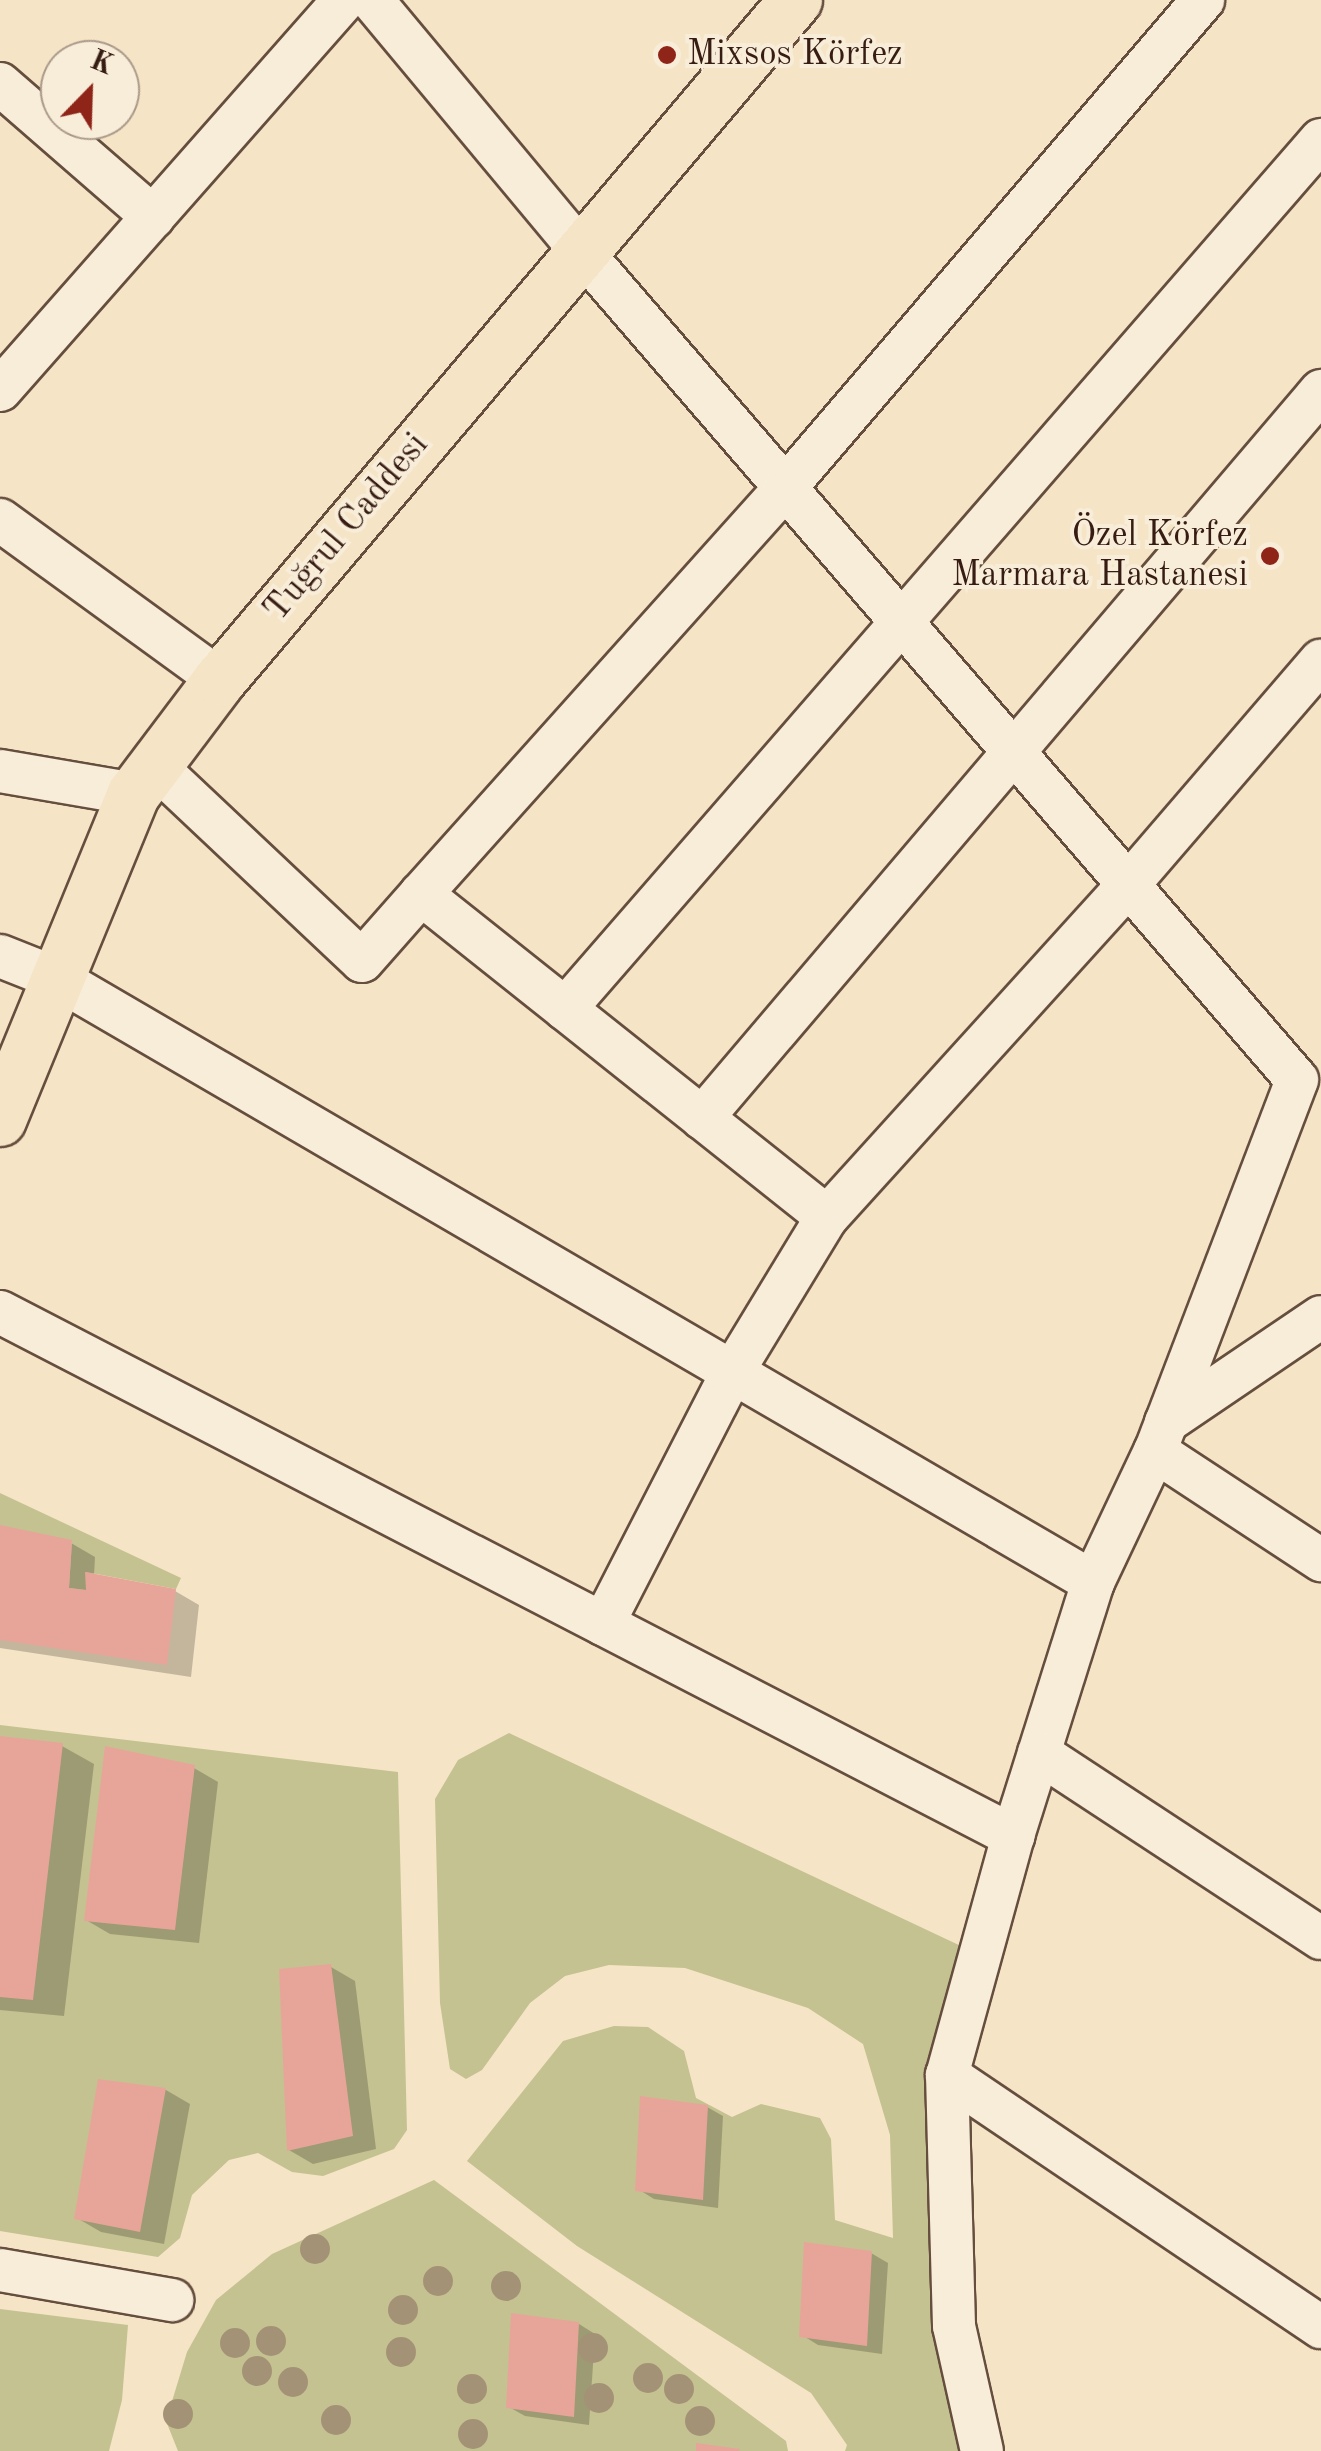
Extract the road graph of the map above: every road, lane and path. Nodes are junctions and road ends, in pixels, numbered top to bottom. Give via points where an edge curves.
1 (344, 0) edge
2 (372, 0) edge
3 (1204, 0) edge
4 (789, 2) edge
5 (0, 84) edge
6 (1321, 140) edge
7 (153, 217) junction
8 (580, 252) junction
9 (0, 390) edge
10 (1321, 391) edge
11 (785, 488) junction
12 (0, 520) edge
13 (901, 622) junction
14 (1321, 661) edge
15 (220, 680) junction
16 (1012, 751) junction
17 (0, 771) edge
18 (144, 780) junction
19 (1128, 885) junction
20 (421, 894) junction
21 (0, 956) edge
22 (58, 979) junction
23 (565, 1009) junction
24 (1309, 1092) edge
25 (702, 1118) junction
26 (0, 1120) edge
27 (827, 1217) junction
28 (0, 1312) edge
29 (1321, 1317) edge
30 (732, 1372) junction
31 (1160, 1437) junction
32 (1321, 1560) edge
33 (1093, 1582) junction
34 (603, 1624) junction
35 (1039, 1753) junction
36 (1013, 1836) junction
37 (1321, 1938) edge
38 (947, 2074) junction
39 (0, 2270) edge
40 (172, 2300) dead end
41 (1321, 2327) edge
42 (982, 2451) edge

1 - 7 street
2 - 8 street
3 - 11 street
4 - 8 main road, Tuğrul Caddesi
5 - 7 street
6 - 13 street
7 - 9 street
8 - 11 street
8 - 15 main road, Tuğrul Caddesi
10 - 16 street
11 - 13 street
11 - 20 street
12 - 15 street
13 - 16 street
13 - 23 street
14 - 19 street
15 - 18 main road, Tuğrul Caddesi
16 - 19 street
16 - 25 street
17 - 18 street
18 - 20 street via 362,960
18 - 22 main road, Tuğrul Caddesi
19 - 24 street
19 - 27 street
20 - 23 street
21 - 22 street
22 - 26 main road, Tuğrul Caddesi
22 - 30 street
23 - 25 street
24 - 31 street
25 - 27 street
27 - 30 street
28 - 34 street
29 - 31 street
30 - 33 street
30 - 34 street
31 - 32 street
31 - 33 street
33 - 35 street
34 - 36 street
35 - 36 street
35 - 37 street
36 - 38 street
38 - 41 street
38 - 42 street via 954,2326
39 - 40 street

